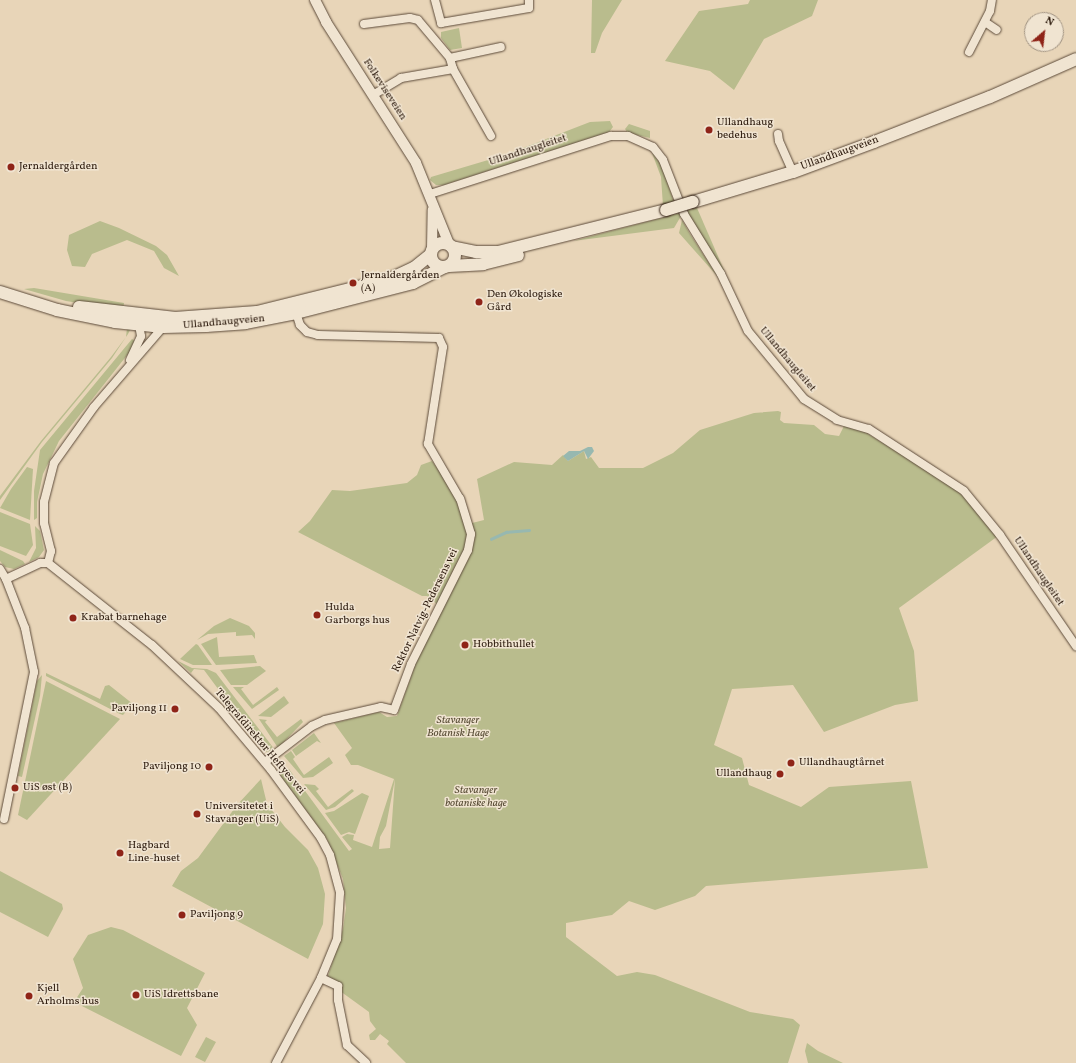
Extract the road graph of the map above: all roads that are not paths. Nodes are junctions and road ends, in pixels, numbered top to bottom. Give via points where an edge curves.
1 (315, 0) edge
2 (435, 0) edge
3 (528, 0) edge
4 (992, 0) edge
5 (985, 22) junction
6 (441, 23) junction
7 (364, 24) dead end
8 (997, 30) dead end
9 (429, 32) junction
10 (501, 47) dead end
11 (969, 52) dead end
12 (450, 58) junction
13 (1076, 59) edge
14 (453, 69) junction
15 (373, 95) junction
16 (778, 134) dead end
17 (491, 136) dead end
18 (793, 172) junction
19 (430, 194) junction
20 (597, 229) junction
21 (451, 246) junction
22 (432, 251) junction
23 (447, 266) junction
24 (0, 284) edge
25 (0, 292) edge
26 (295, 309) junction
27 (139, 325) junction
28 (163, 327) junction
29 (127, 366) junction
30 (48, 564) junction
31 (0, 569) edge
32 (6, 579) junction
33 (1076, 646) edge
34 (265, 762) junction
35 (4, 819) dead end
36 (321, 978) junction
37 (276, 1063) edge
38 (366, 1063) edge

1 - 15 street, Folkeviseveien via 326,22
2 - 6 street
3 - 6 street via 529,8
4 - 5 street
5 - 8 street
5 - 11 street
6 - 9 street
7 - 9 street via 410,18 418,20
9 - 12 street
10 - 12 street
12 - 14 street
13 - 18 main road, Ullandhaugveien via 990,97
14 - 15 street via 401,78
14 - 17 street
15 - 19 street, Folkeviseveien via 410,153
16 - 18 street
18 - 20 main road, Ullandhaugveien, bridge
19 - 21 street, Folkeviseveien
19 - 22 street, Folkeviseveien via 434,222
19 - 33 street, Ullandhaugleitet via 611,136 628,136 653,147 663,160 684,214 721,274 748,331 804,399 818,411 837,420 869,429 964,490 1000,535
20 - 21 main road, Ullandhaugveien via 498,252 476,252
20 - 23 main road, Ullandhaugveien via 500,260
21 - 22 main road via 440,243
21 - 23 main road via 455,257
22 - 23 main road via 434,264
22 - 26 main road, Ullandhaugveien via 414,268 390,279
23 - 26 main road, Ullandhaugveien via 406,285
24 - 26 main road, Ullandhaugveien via 87,308 156,317 230,315
25 - 27 main road, Ullandhaugveien via 79,315
26 - 28 main road, Ullandhaugveien via 236,324
26 - 34 street, Rektor Natvig-Pedersens vei via 303,329 318,336 439,338 442,347 428,444 460,499 471,534 468,550 412,664 394,710 380,707 325,720 312,726
27 - 28 main road, Ullandhaugveien
27 - 29 street via 140,342
28 - 29 street
29 - 30 street via 70,438 54,463 44,502 44,523 51,551
30 - 32 street via 40,563
30 - 34 street, Telegrafdirektør Heftyes vei via 173,663 219,708
31 - 32 street
32 - 35 street via 30,648 34,672
34 - 36 street, Telegrafdirektør Heftyes vei via 321,838 337,874 340,894 337,939
36 - 37 street, Telegrafdirektør Heftyes vei
36 - 38 street via 338,986 338,1000 347,1045

